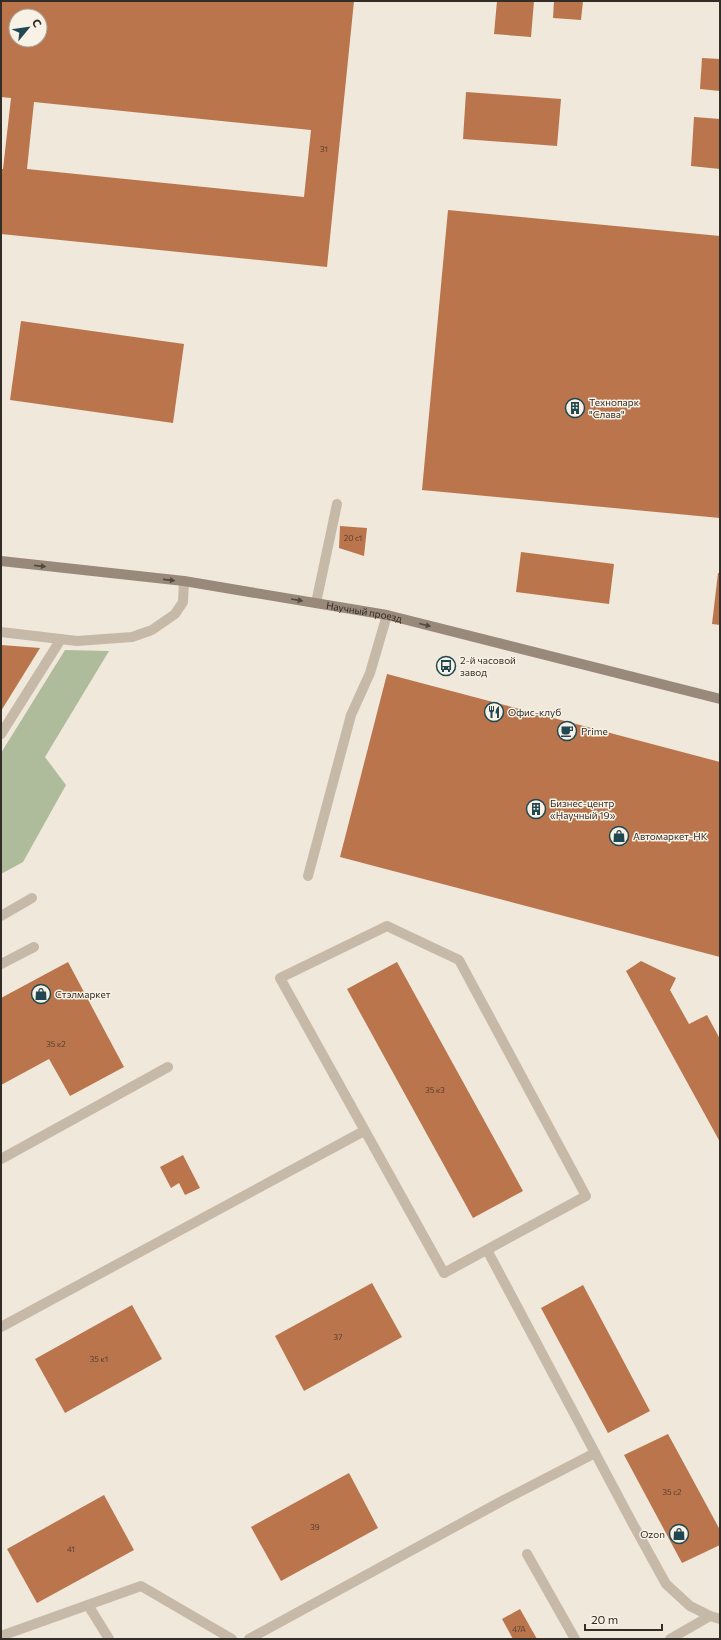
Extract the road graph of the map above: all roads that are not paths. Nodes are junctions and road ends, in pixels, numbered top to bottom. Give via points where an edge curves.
1 (337, 504) dead end
2 (1, 561) edge
3 (184, 581) junction
4 (316, 603) junction
5 (387, 615) junction
6 (1, 632) edge
7 (61, 639) junction
8 (720, 699) edge
9 (1, 734) edge
10 (308, 876) dead end
11 (32, 898) dead end
12 (1, 916) edge
13 (34, 946) dead end
14 (1, 964) edge
15 (168, 1067) dead end
16 (364, 1131) junction
17 (1, 1159) edge
18 (487, 1250) junction
19 (1, 1327) edge
20 (595, 1453) junction
21 (527, 1554) dead end
22 (88, 1605) junction
23 (710, 1616) junction
24 (720, 1619) edge
25 (1, 1636) edge
26 (109, 1639) edge
27 (232, 1639) edge
28 (249, 1639) edge
29 (575, 1639) edge
30 (670, 1639) edge

1 - 4 lane
2 -> 3 street, Научный проезд
3 -> 4 street, Научный проезд
3 - 7 lane via 182,602 175,614 152,630 132,638 77,641
4 - 5 street, Научный проезд
5 -> 8 street, Научный проезд
5 - 10 lane via 370,673 351,715
6 - 7 lane
7 - 9 lane
11 - 12 lane
13 - 14 lane
15 - 17 lane
16 - 18 lane via 444,1273
16 - 18 lane via 280,978 387,926 459,960 586,1196
16 - 19 lane
18 - 20 lane
20 - 23 lane via 666,1584 690,1606
20 - 28 lane
21 - 29 lane
22 - 25 lane
22 - 26 lane
22 - 27 lane via 141,1586
23 - 24 lane
23 - 30 lane

